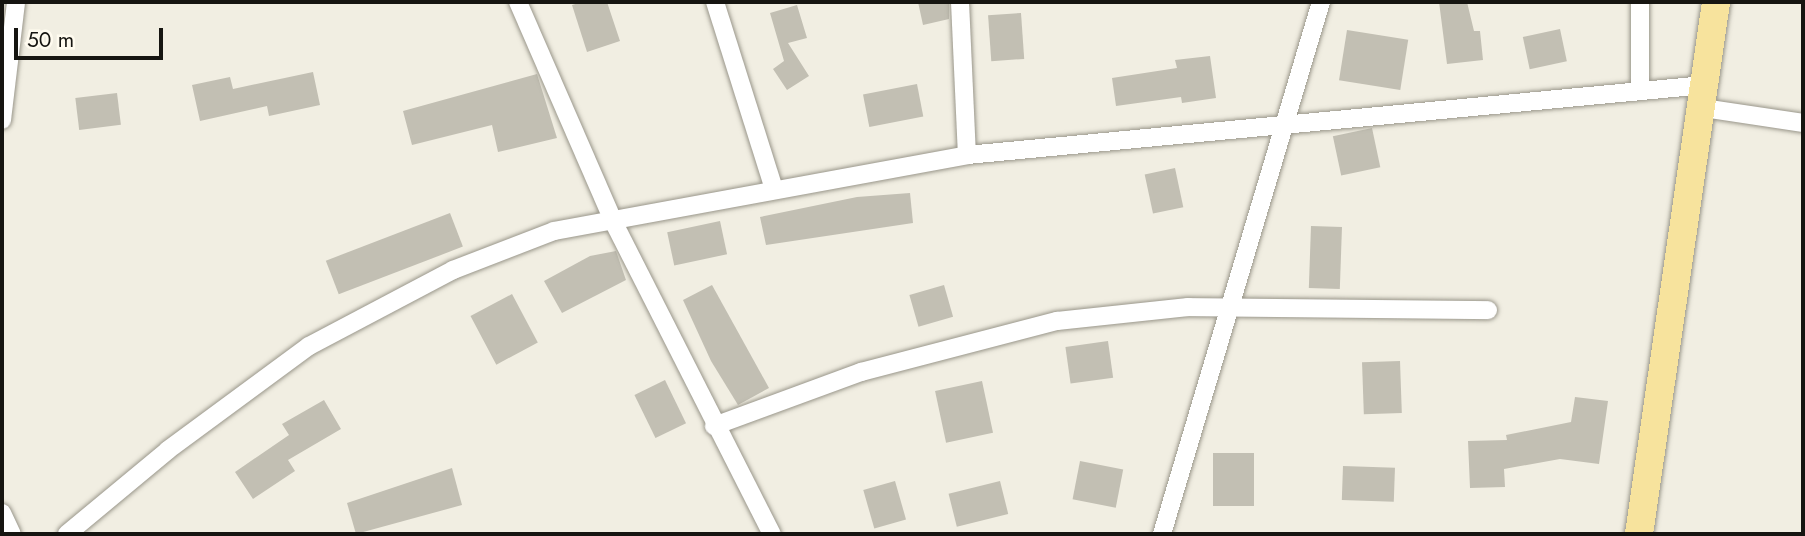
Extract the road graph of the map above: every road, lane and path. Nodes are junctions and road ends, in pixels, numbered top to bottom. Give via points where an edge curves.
1 (16, 2) edge
2 (518, 2) edge
3 (715, 2) edge
4 (961, 2) edge
5 (1321, 2) edge
6 (1640, 2) edge
7 (1716, 2) edge
8 (1640, 91) junction
9 (1704, 96) junction
10 (2, 120) edge
11 (1803, 123) edge
12 (1285, 124) junction
13 (967, 155) junction
14 (774, 189) junction
15 (613, 221) junction
16 (1229, 310) junction
17 (1488, 310) dead end
18 (714, 426) junction
19 (2, 513) edge
20 (12, 534) edge
21 (67, 534) edge
22 (772, 534) edge
23 (1162, 534) edge
24 (1639, 534) edge

1 - 10 street
2 - 15 street
3 - 14 street
4 - 13 street
5 - 12 street
6 - 8 street
7 - 9 main road
8 - 9 street
8 - 12 street
9 - 11 street
9 - 24 main road
12 - 13 street
12 - 16 street
13 - 14 street
14 - 15 street
15 - 18 street
15 - 21 street via 554,231 502,249 309,346 168,450
16 - 17 street
16 - 18 street via 1135,310 1057,321 861,372
16 - 23 street
18 - 22 street
19 - 20 street

